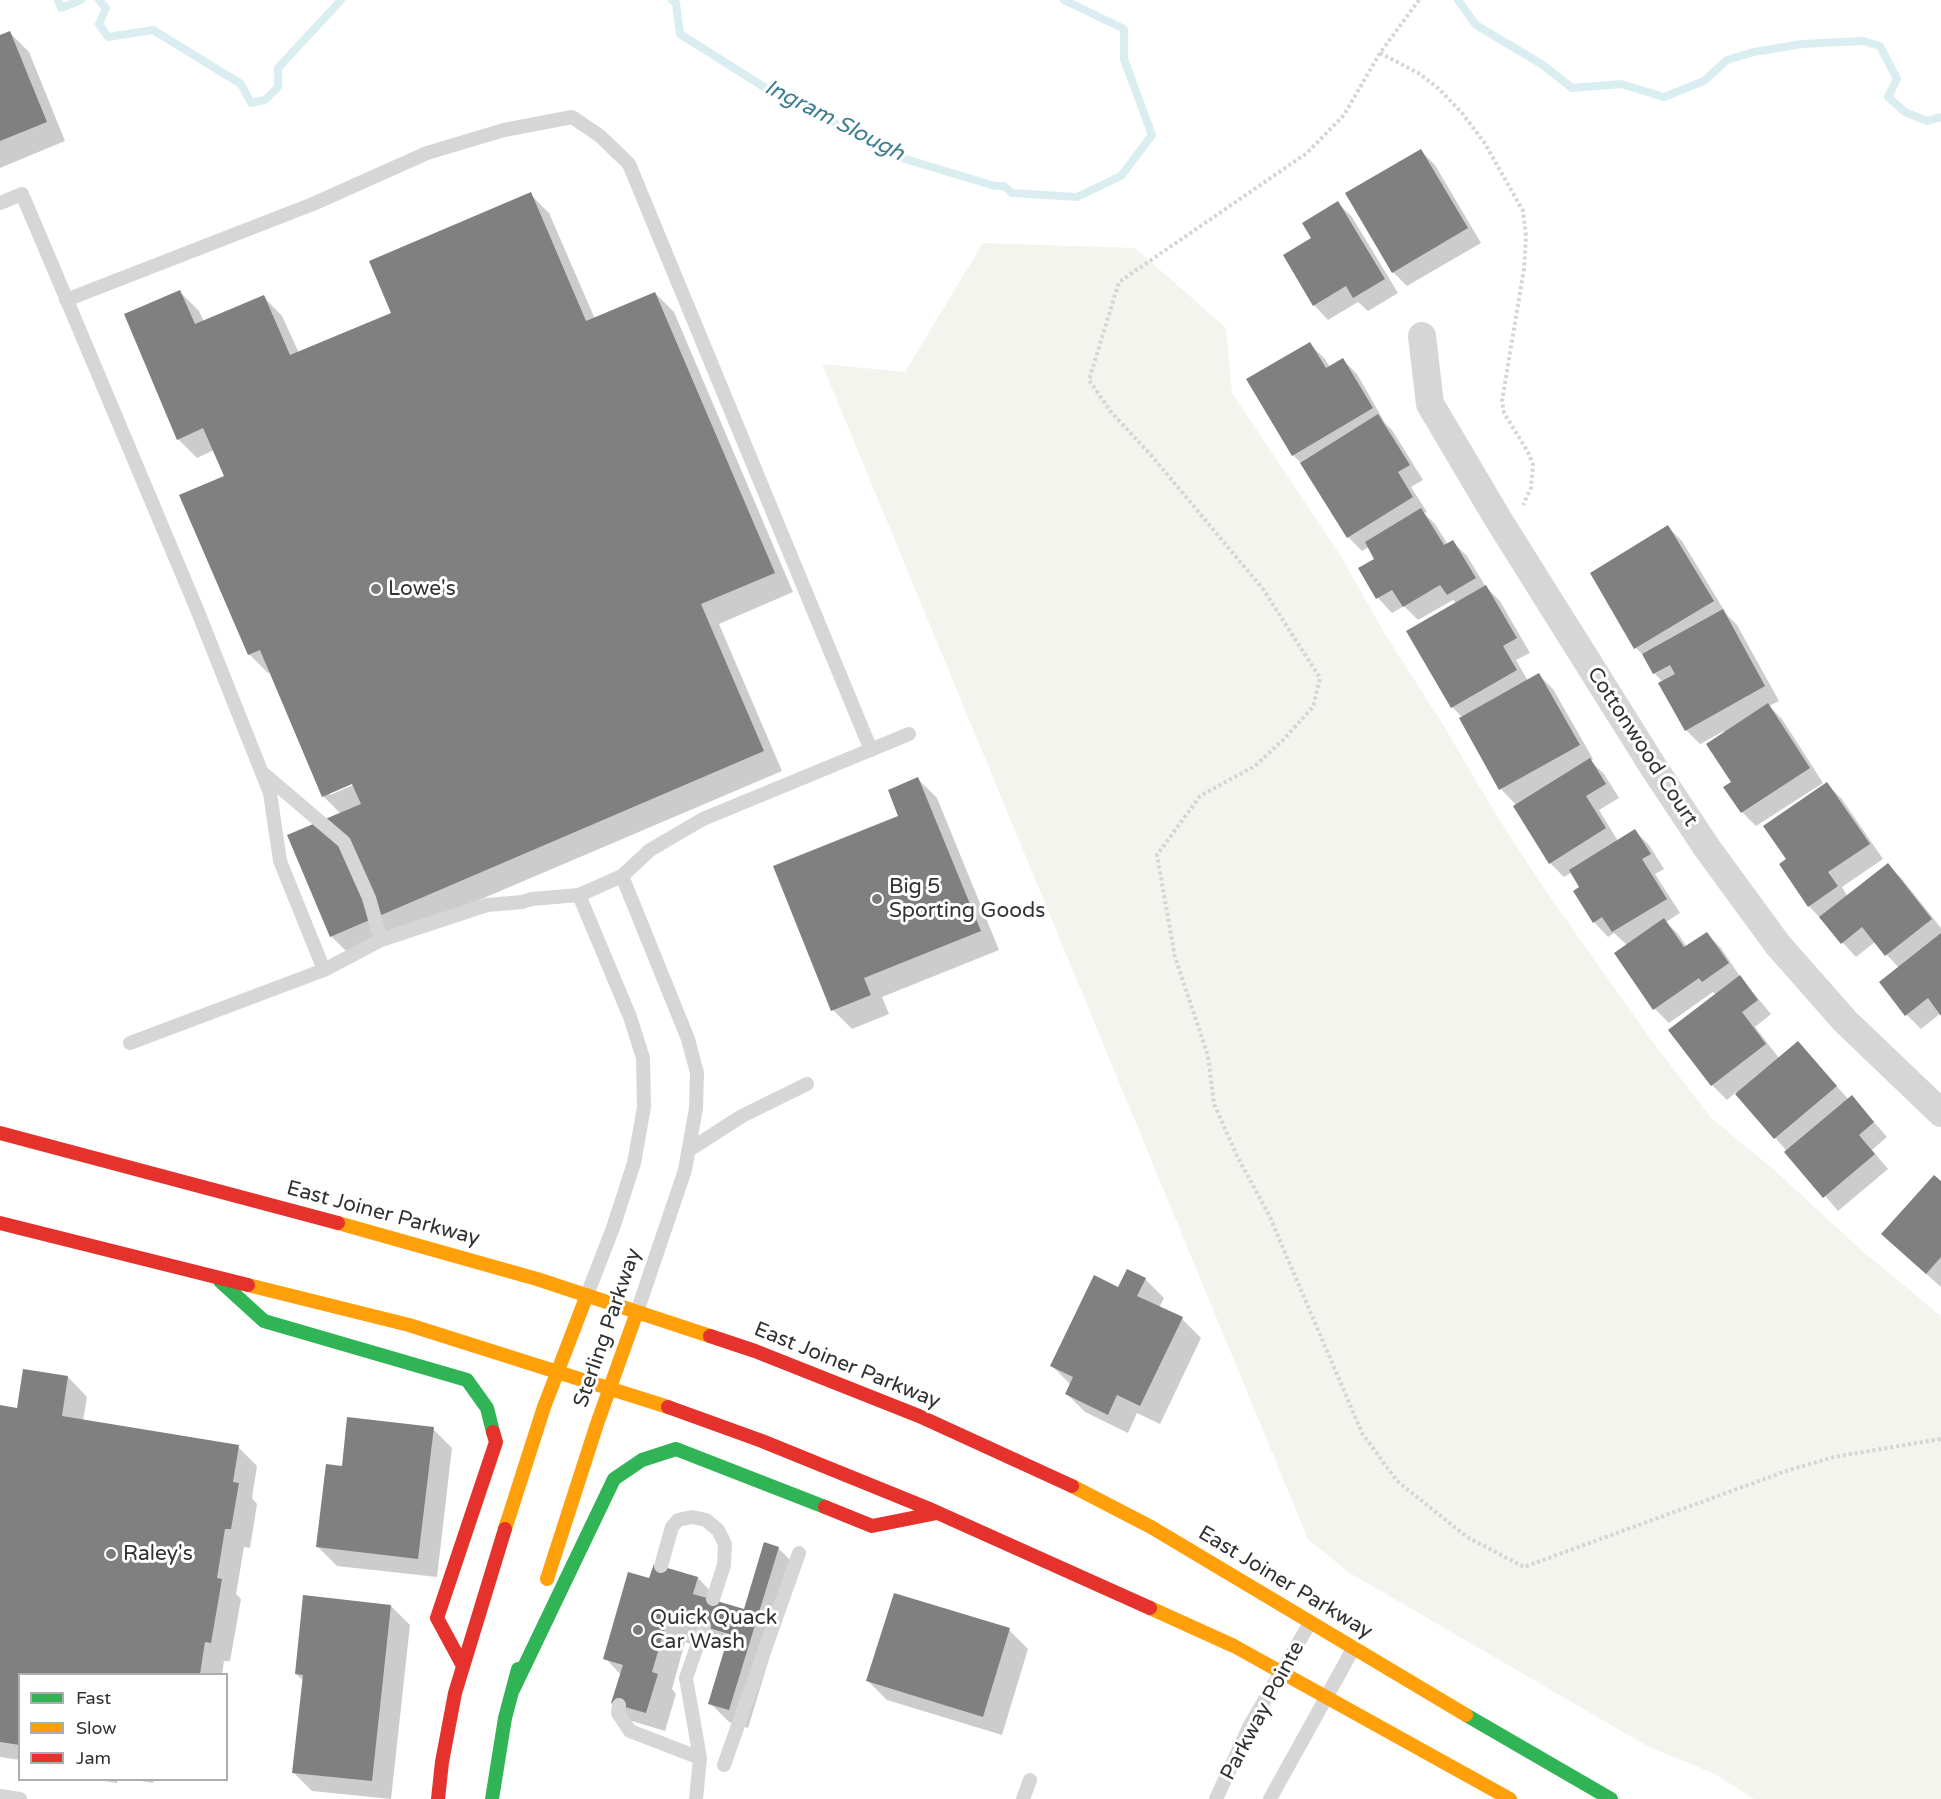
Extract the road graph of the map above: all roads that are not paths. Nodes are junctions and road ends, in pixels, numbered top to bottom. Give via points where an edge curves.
1 (0, 203) edge
2 (66, 300) junction
3 (1422, 336) dead end
4 (909, 735) dead end
5 (871, 750) junction
6 (262, 773) junction
7 (622, 876) junction
8 (579, 895) junction
9 (381, 940) junction
10 (324, 970) junction
11 (130, 1043) dead end
12 (807, 1084) dead end
13 (1941, 1111) edge
14 (0, 1133) edge
15 (689, 1150) junction
16 (0, 1222) edge
17 (216, 1278) junction
18 (587, 1295) junction
19 (637, 1311) junction
20 (558, 1371) junction
21 (610, 1388) junction
22 (937, 1513) junction
23 (798, 1553) dead end
24 (661, 1566) dead end
25 (713, 1599) dead end
26 (1310, 1623) junction
27 (704, 1626) dead end
28 (1353, 1649) junction
29 (463, 1666) junction
30 (1282, 1672) junction
31 (513, 1690) junction
32 (1327, 1696) junction
33 (619, 1705) dead end
34 (700, 1758) junction
35 (724, 1765) dead end
36 (1030, 1780) dead end
37 (0, 1796) edge
38 (20, 1799) edge
39 (438, 1799) edge
40 (492, 1799) edge
41 (696, 1799) edge
42 (1023, 1799) edge
43 (1216, 1799) edge
44 (1269, 1799) edge
45 (1510, 1799) edge
46 (1611, 1799) edge

1 - 2 lane via 22,194
2 - 5 lane via 313,204 427,153 504,130 572,117 600,136 629,164
2 - 6 lane
3 - 13 street, Cottonwood Court via 1430,404 1498,519 1707,848 1778,945 1845,1021
4 - 5 lane
5 - 7 lane via 703,819 650,850
6 - 9 lane via 345,842 369,898
6 - 10 lane via 270,793 280,861
7 - 8 lane
7 - 15 lane, Sterling Parkway via 688,1039 697,1073
8 - 9 lane via 487,905
8 - 18 lane, Sterling Parkway via 644,1058 644,1107 634,1163
9 - 10 lane
10 - 11 lane
12 - 15 lane via 742,1116
14 - 18 main road, East Joiner Parkway via 425,1246
15 - 19 lane, Sterling Parkway
16 - 17 main road
17 - 20 main road via 408,1325
17 - 29 main road via 264,1321 467,1380 487,1408 496,1442 437,1618
18 - 19 main road, East Joiner Parkway
18 - 20 main road, Sterling Parkway
19 - 21 main road, Sterling Parkway
19 - 26 main road, East Joiner Parkway via 755,1351 877,1399 1088,1493
20 - 21 main road
20 - 29 main road, Sterling Parkway
21 - 22 main road via 762,1441
21 - 31 main road, Sterling Parkway
22 - 30 main road via 1234,1646
22 - 31 main road via 872,1526 676,1449 642,1460 614,1479
23 - 35 lane
24 - 25 lane via 672,1527 678,1520 706,1520 718,1530 725,1544 724,1565
26 - 28 main road, East Joiner Parkway
26 - 30 lane, Parkway Pointe
27 - 34 lane via 686,1678
28 - 32 lane
28 - 46 main road, East Joiner Parkway
29 - 39 main road, Sterling Parkway
30 - 32 main road
30 - 43 lane, Parkway Pointe via 1250,1725
31 - 40 main road, Sterling Parkway
32 - 44 lane
32 - 45 main road
33 - 34 lane via 618,1713 630,1731
34 - 41 lane
36 - 42 lane
37 - 38 lane

